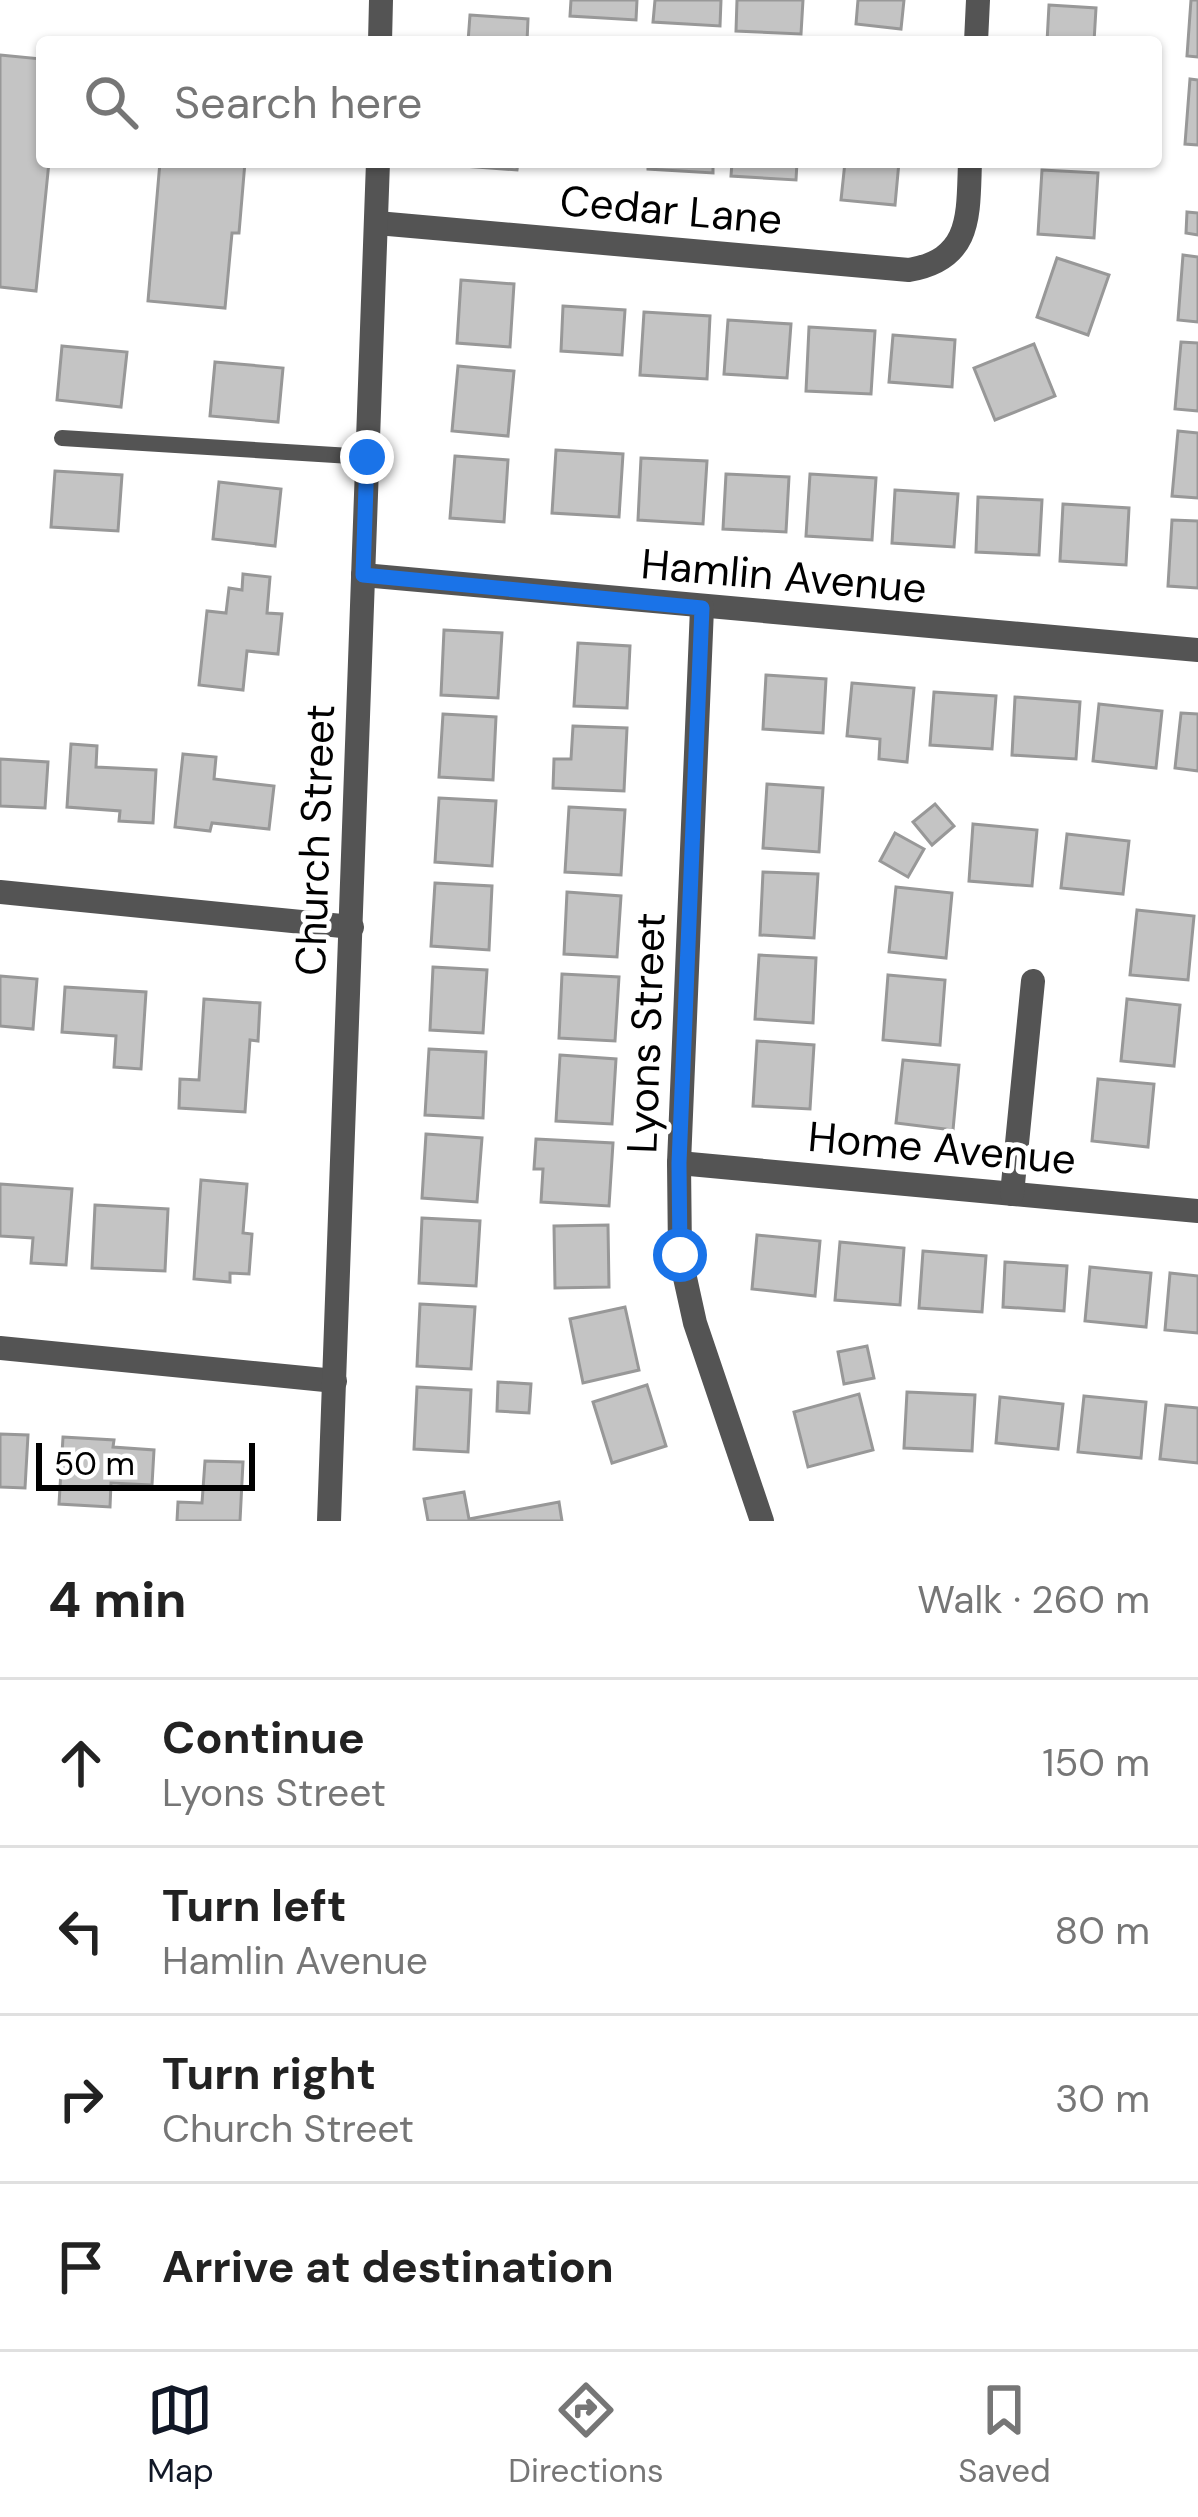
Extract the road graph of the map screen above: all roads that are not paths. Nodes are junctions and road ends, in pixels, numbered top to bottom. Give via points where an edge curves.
1 (381, 0) edge
2 (978, 0) edge
3 (380, 36) edge
4 (976, 36) edge
5 (378, 168) edge
6 (970, 168) edge
7 (377, 223) junction
8 (62, 438) dead end
9 (367, 457) junction
10 (363, 575) junction
11 (702, 608) junction
12 (1198, 650) edge
13 (0, 892) edge
14 (352, 927) junction
15 (1033, 981) dead end
16 (679, 1163) junction
17 (1012, 1194) junction
18 (1198, 1211) edge
19 (0, 1348) edge
20 (335, 1381) junction
21 (328, 1521) edge
22 (762, 1521) edge

1 - 3 street
2 - 4 street
5 - 7 street, Church Street
6 - 7 street, Cedar Lane via 965,228 953,252 909,270
7 - 9 street, Church Street
8 - 9 lane
9 - 10 street, Church Street
10 - 11 street, Hamlin Avenue
10 - 14 street, Church Street
11 - 12 street, Hamlin Avenue
11 - 16 street, Lyons Street
13 - 14 street
14 - 20 street, Church Street
15 - 17 street
16 - 17 street, Home Avenue
16 - 22 street, Lyons Street via 680,1255 695,1323
17 - 18 street, Home Avenue
19 - 20 street
20 - 21 street, Church Street

